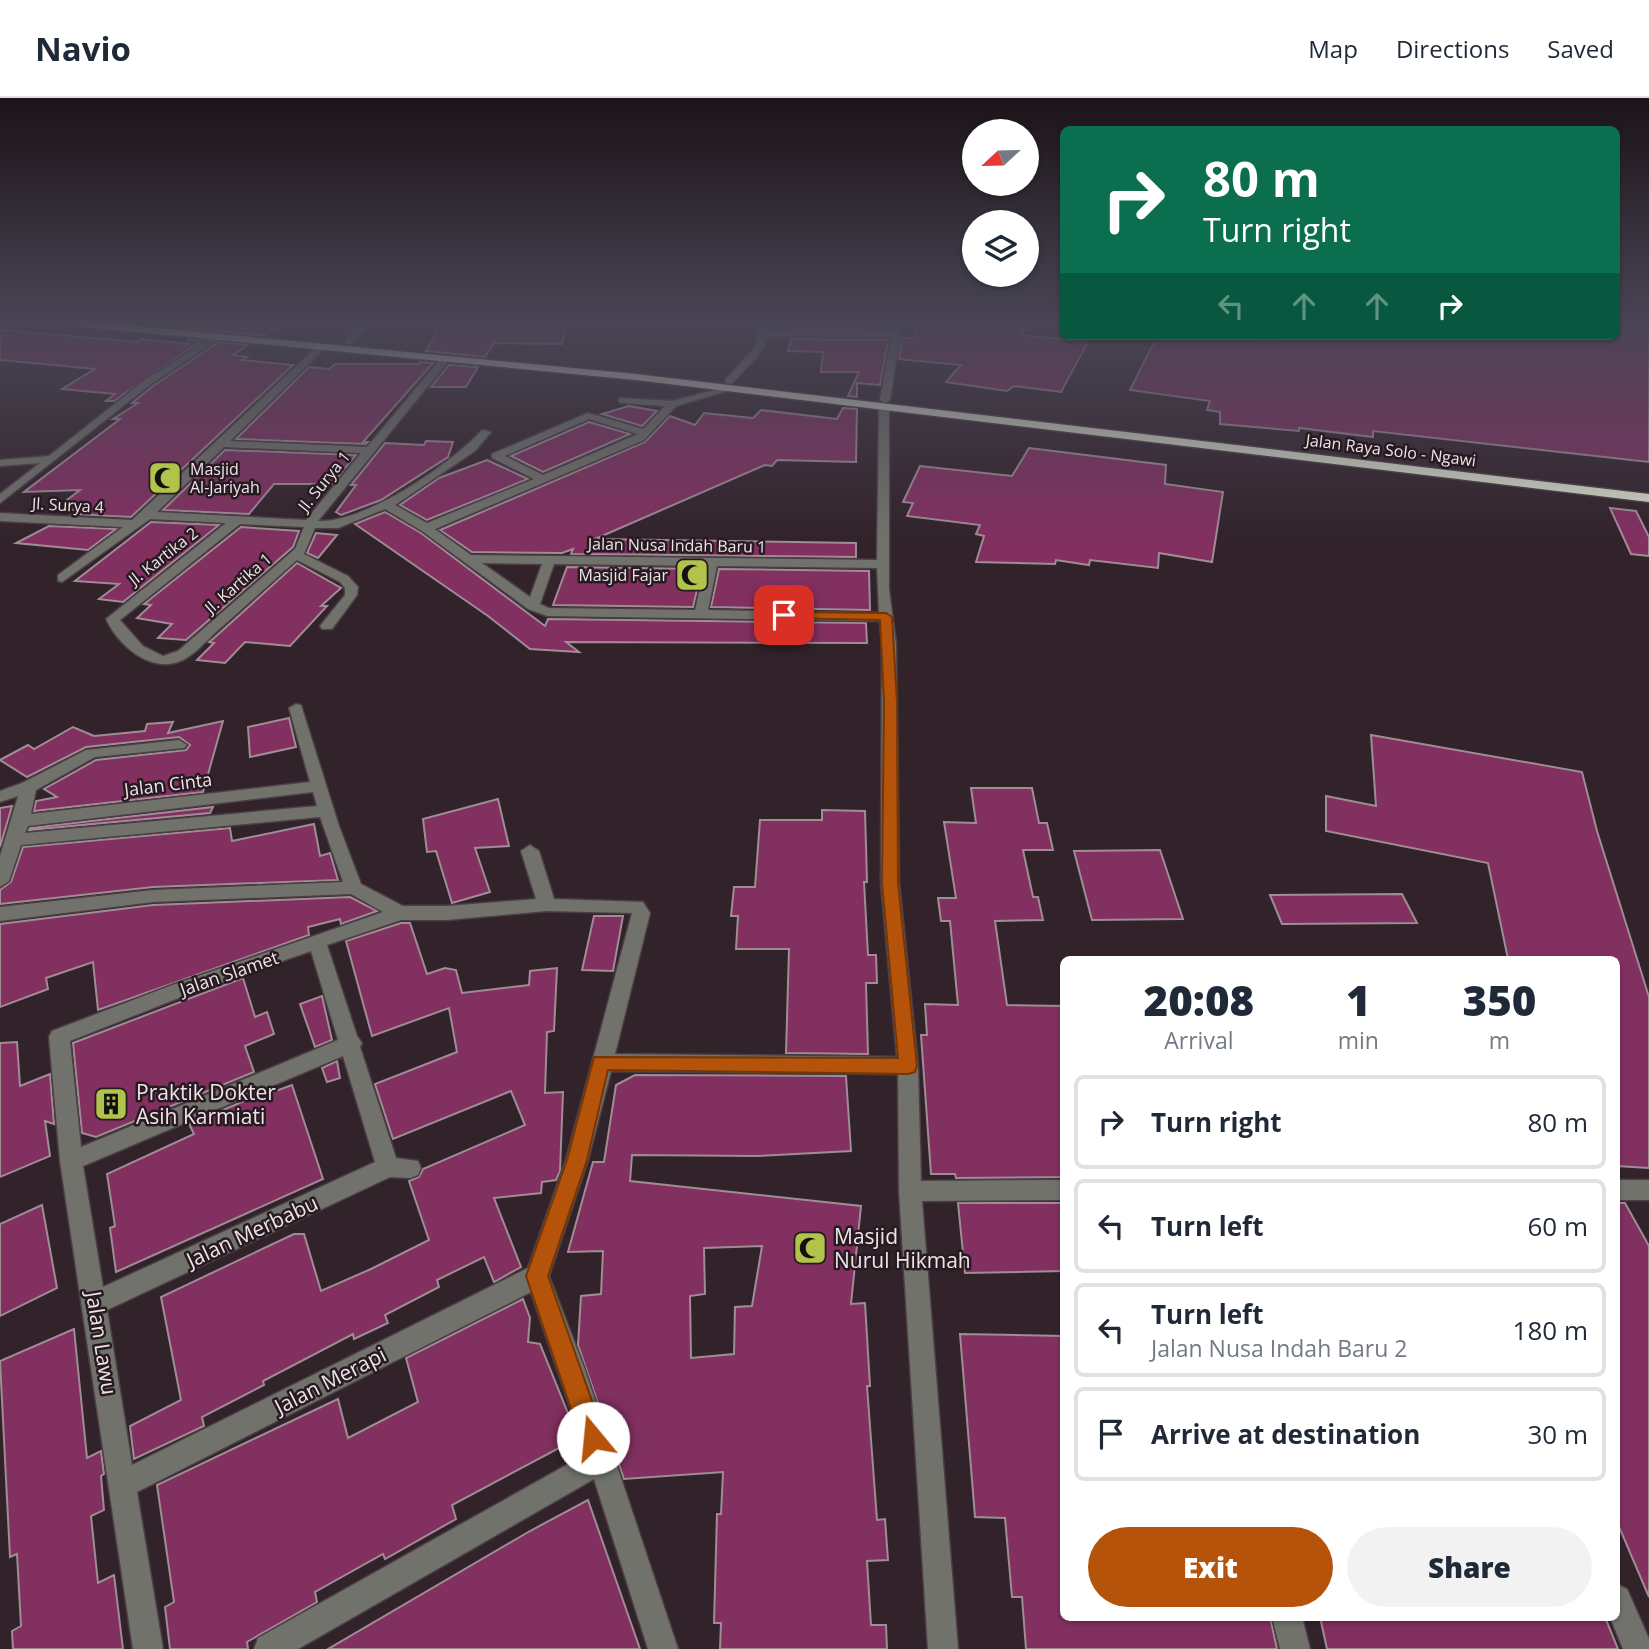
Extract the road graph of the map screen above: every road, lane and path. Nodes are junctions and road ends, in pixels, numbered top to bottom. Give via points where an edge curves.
1 (135, 392) edge
2 (275, 392) edge
3 (417, 392) edge
4 (707, 392) edge
5 (790, 392) edge
6 (887, 392) edge
7 (622, 400) dead end
8 (673, 404) junction
9 (885, 404) junction
10 (486, 432) dead end
11 (647, 433) junction
12 (221, 444) junction
13 (369, 450) junction
14 (51, 460) junction
15 (0, 463) edge
16 (545, 480) junction
17 (1649, 489) edge
18 (1649, 498) edge
19 (0, 500) edge
20 (391, 507) junction
21 (147, 515) junction
22 (0, 517) edge
23 (236, 521) junction
24 (135, 524) junction
25 (308, 526) junction
26 (426, 528) junction
27 (296, 555) junction
28 (470, 559) junction
29 (550, 560) junction
30 (712, 561) junction
31 (884, 564) junction
32 (62, 578) dead end
33 (533, 606) junction
34 (701, 614) junction
35 (886, 617) junction
36 (327, 625) dead end
37 (178, 657) joint
38 (296, 708) dead end
39 (179, 745) dead end
40 (320, 786) junction
41 (28, 787) junction
42 (0, 797) edge
43 (326, 811) junction
44 (21, 821) junction
45 (14, 840) junction
46 (530, 851) dead end
47 (0, 881) edge
48 (354, 888) junction
49 (547, 905) junction
50 (400, 913) junction
51 (0, 914) edge
52 (317, 942) junction
53 (59, 1037) joint
54 (352, 1044) junction
55 (601, 1062) junction
56 (908, 1066) junction
57 (71, 1161) junction
58 (1060, 1190) edge
59 (1649, 1190) edge
60 (910, 1191) junction
61 (1620, 1191) edge
62 (537, 1276) junction
63 (96, 1303) junction
64 (600, 1461) junction
65 (123, 1483) junction
66 (1620, 1606) edge
67 (1288, 1621) edge
68 (148, 1649) edge
69 (269, 1649) edge
70 (663, 1649) edge
71 (943, 1649) edge
72 (1295, 1649) edge
73 (1638, 1649) edge

1 - 14 street, Jl. Surya 4
2 - 12 street
3 - 13 street, Jl. Surya 1
4 - 8 street
5 - 9 highway, Jalan Raya Solo - Ngawi
6 - 9 street
7 - 8 street
8 - 11 street
9 - 17 highway, Jalan Raya Solo - Ngawi via 1319,447
9 - 18 highway, Jalan Raya Solo - Ngawi
9 - 31 street
10 - 20 street via 471,449
11 - 16 street
11 - 16 street via 588,416 496,456
12 - 13 street
12 - 21 street
13 - 25 street, Jl. Surya 1
14 - 15 street
14 - 19 street, Jl. Surya 4
16 - 26 street
20 - 25 street via 334,525
20 - 26 street
21 - 23 street
21 - 24 street
22 - 24 street, Jl. Surya 4
23 - 25 street
23 - 37 street, Jl. Kartika 2 via 113,619 152,659
24 - 32 street
25 - 27 street, Jl. Kartika 1
26 - 28 street
27 - 36 street via 352,587 351,595
27 - 37 street, Jl. Kartika 1
28 - 29 street, Jalan Nusa Indah Baru 1
28 - 33 street
29 - 30 street, Jalan Nusa Indah Baru 1
29 - 33 street
30 - 31 street, Jalan Nusa Indah Baru 1
30 - 34 street
31 - 35 street
33 - 34 street via 561,613
34 - 35 street
35 - 56 street via 890,883
38 - 40 street
39 - 41 street via 91,752
40 - 43 street
40 - 44 street, Jalan Cinta
41 - 42 street
41 - 44 street
43 - 45 street
43 - 48 street
44 - 45 street
45 - 47 street
46 - 49 street
48 - 50 street
48 - 51 street via 153,896
49 - 50 street
49 - 55 street via 629,905 641,913
50 - 52 street, Jalan Slamet
52 - 53 street, Jalan Slamet
52 - 54 street
53 - 57 street, Jalan Lawu
54 - 57 street
54 - 63 street, Jalan Merbabu via 399,1168
55 - 56 street
55 - 62 street via 573,1172
56 - 60 street
57 - 63 street, Jalan Lawu
58 - 60 street
59 - 61 street
60 - 71 street
62 - 64 street
62 - 65 street, Jalan Merapi
63 - 65 street, Jalan Lawu
64 - 69 street
64 - 70 street
65 - 68 street, Jalan Lawu
66 - 73 street
67 - 72 street

